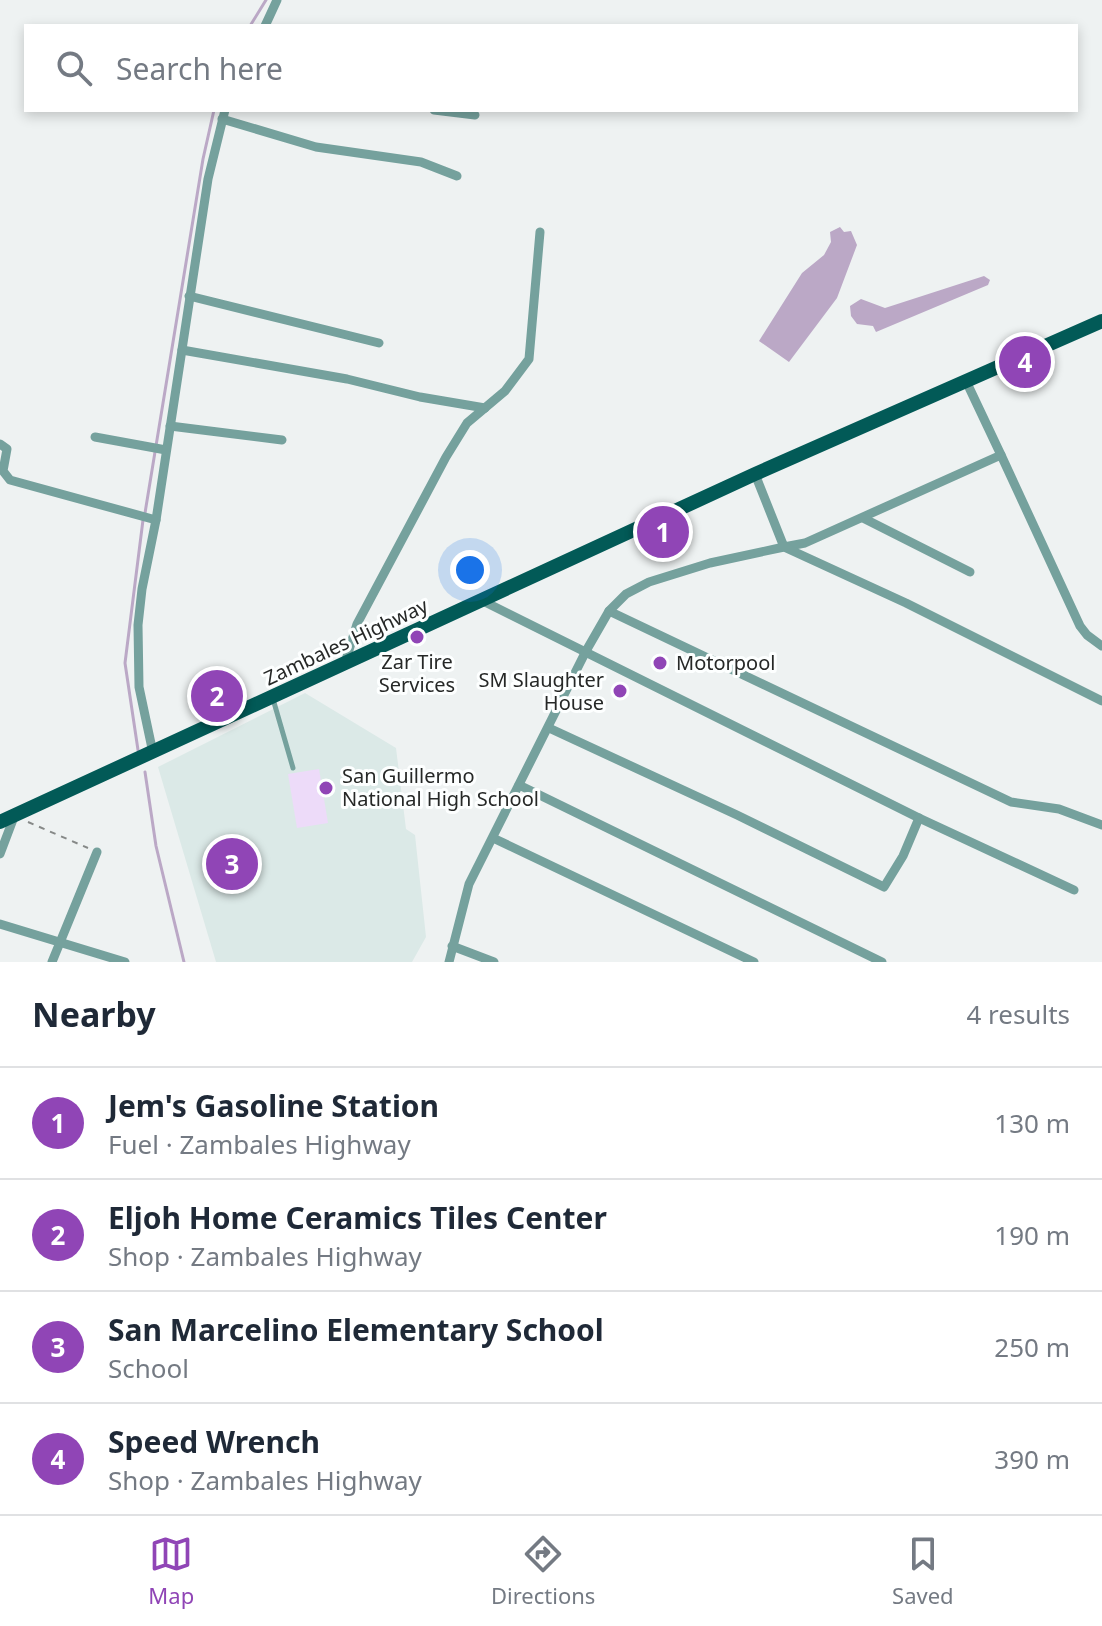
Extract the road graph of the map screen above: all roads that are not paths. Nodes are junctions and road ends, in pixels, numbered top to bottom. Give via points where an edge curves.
1 (277, 0) edge
2 (266, 24) edge
3 (450, 112) edge
4 (224, 115) edge
5 (475, 115) dead end
6 (457, 176) dead end
7 (540, 232) dead end
8 (189, 296) junction
9 (1102, 321) edge
10 (379, 343) dead end
11 (182, 350) junction
12 (966, 381) junction
13 (485, 408) junction
14 (170, 426) junction
15 (95, 437) dead end
16 (282, 440) dead end
17 (0, 444) edge
18 (159, 449) junction
19 (1001, 455) junction
20 (755, 474) junction
21 (149, 518) junction
22 (863, 518) junction
23 (784, 547) junction
24 (970, 572) dead end
25 (483, 601) junction
26 (609, 611) junction
27 (1102, 646) edge
28 (586, 651) junction
29 (344, 666) junction
30 (273, 698) junction
31 (1102, 701) edge
32 (549, 728) junction
33 (153, 753) junction
34 (293, 768) dead end
35 (519, 785) junction
36 (7, 818) edge
37 (919, 818) junction
38 (1102, 825) edge
39 (493, 838) junction
40 (97, 852) road end
41 (0, 854) edge
42 (1074, 890) dead end
43 (0, 924) edge
44 (60, 942) junction
45 (452, 946) junction
46 (52, 962) edge
47 (125, 962) edge
48 (449, 962) edge
49 (494, 962) edge
50 (754, 962) edge
51 (882, 962) edge

1 - 2 street
3 - 5 street
4 - 6 street via 316,147 421,162
4 - 8 street
7 - 13 street via 529,359
8 - 10 street
8 - 11 street
9 - 12 main road, Zambales Highway
11 - 13 street
11 - 14 street
12 - 19 street
12 - 20 main road, Zambales Highway
13 - 29 street via 467,423 439,470 357,624
14 - 16 street
14 - 18 street
15 - 18 street
17 - 21 street via 7,449 3,471 10,480
18 - 21 street
19 - 22 street
19 - 27 street via 1080,626
20 - 23 street
20 - 25 main road, Zambales Highway
21 - 33 street via 138,625 139,687
22 - 23 street
22 - 24 street
23 - 26 street via 649,582
23 - 31 street
25 - 28 street
25 - 29 main road, Zambales Highway
26 - 28 street
26 - 38 street via 1011,802 1059,809
28 - 32 street
28 - 37 street
29 - 30 main road, Zambales Highway
30 - 33 main road, Zambales Highway
30 - 34 lane
32 - 35 street
32 - 37 street via 884,887
33 - 36 main road, Zambales Highway
35 - 39 street
35 - 51 street
36 - 41 street
37 - 42 street
39 - 45 street via 469,884
39 - 50 street
40 - 44 street
43 - 44 street
44 - 46 street
44 - 47 street
45 - 48 street
45 - 49 street

